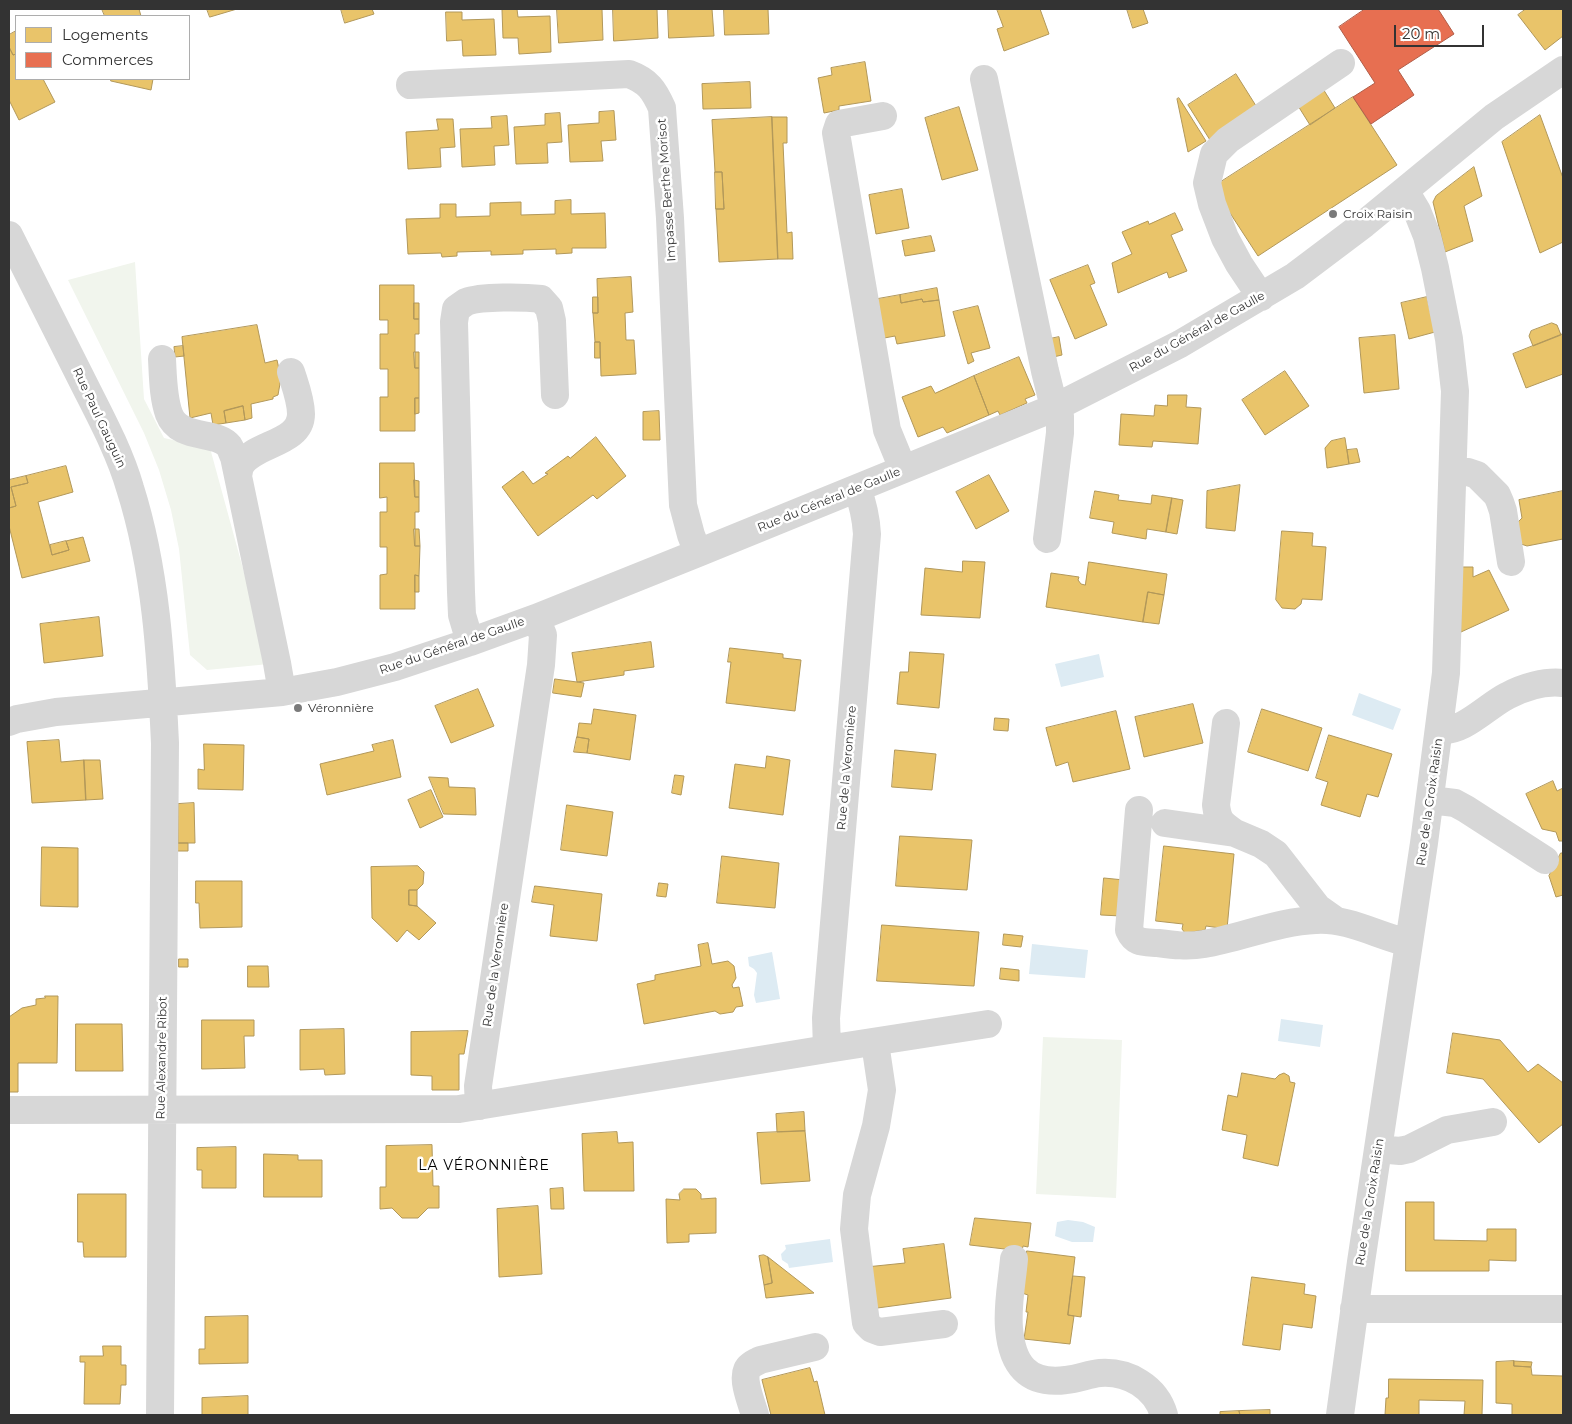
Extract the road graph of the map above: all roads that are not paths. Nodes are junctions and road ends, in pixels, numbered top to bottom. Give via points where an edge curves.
1 (1341, 63) dead end
2 (1563, 70) edge
3 (984, 79) dead end
4 (410, 85) dead end
5 (883, 116) dead end
6 (1405, 190) junction
7 (9, 236) edge
8 (1261, 296) junction
9 (162, 360) dead end
10 (292, 372) dead end
11 (555, 395) dead end
12 (1056, 407) junction
13 (903, 469) junction
14 (1453, 472) junction
15 (238, 476) junction
16 (857, 488) junction
17 (1047, 539) dead end
18 (698, 554) junction
19 (1511, 562) dead end
20 (536, 618) junction
21 (470, 642) junction
22 (1563, 683) edge
23 (282, 692) junction
24 (163, 702) junction
25 (9, 722) edge
26 (1226, 723) dead end
27 (1440, 730) junction
28 (1430, 800) junction
29 (1138, 810) dead end
30 (1165, 823) dead end
31 (1235, 833) junction
32 (1545, 860) dead end
33 (1335, 920) junction
34 (1409, 943) junction
35 (988, 1024) dead end
36 (875, 1043) junction
37 (827, 1050) junction
38 (479, 1106) junction
39 (9, 1110) edge
40 (162, 1110) junction
41 (1494, 1122) dead end
42 (1378, 1149) junction
43 (1014, 1260) dead end
44 (1354, 1309) junction
45 (1563, 1310) edge
46 (944, 1324) dead end
47 (815, 1347) dead end
48 (160, 1415) edge
49 (754, 1415) edge
50 (1164, 1415) edge
51 (1340, 1415) edge

1 - 8 street via 1228,140 1214,154 1207,183 1212,204 1225,238
2 - 6 street, Rue du Général de Gaulle via 1494,117
3 - 12 street via 1045,372
4 - 18 street, Impasse Berthe Morisot via 629,74 643,79 655,93 662,108 670,218 681,480 686,519
5 - 13 street via 840,124 836,133 887,430
6 - 8 street, Rue du Général de Gaulle via 1295,276
6 - 14 street, Rue de la Croix Raisin via 1426,236 1449,339 1455,405
7 - 24 street, Rue Paul Gauguin via 113,443 130,488 152,586
8 - 12 street, Rue du Général de Gaulle via 1180,344
9 - 15 street via 169,416 183,430 228,445
10 - 15 street via 301,410 298,424 289,435 246,459
11 - 21 street via 552,321 549,308 541,299 478,300 456,309 462,615
12 - 13 street, Rue du Général de Gaulle
12 - 17 street via 1060,416 1060,433
13 - 16 street, Rue du Général de Gaulle
14 - 19 street via 1477,475 1497,495
14 - 27 street, Rue de la Croix Raisin via 1446,673
15 - 23 street
16 - 18 street, Rue du Général de Gaulle
16 - 37 street, Rue de la Veronnière via 865,512 867,534 826,1018
18 - 20 street, Rue du Général de Gaulle
20 - 21 street, Rue du Général de Gaulle
20 - 38 street, Rue de la Veronnière via 543,635 543,647 478,1086
21 - 23 street, Rue du Général de Gaulle via 395,667
22 - 27 street via 1544,684 1507,696 1460,726
23 - 24 street, Rue du Général de Gaulle
24 - 25 street, Rue du Général de Gaulle via 56,712
24 - 40 street, Rue Alexandre Ribot
26 - 31 street via 1216,805 1222,824
27 - 28 street, Rue de la Croix Raisin
28 - 32 street via 1455,803
28 - 34 street, Rue de la Croix Raisin
29 - 33 street via 1130,930 1132,937 1139,942 1178,946 1203,944 1291,924
30 - 31 street
31 - 33 street via 1276,854 1318,908
33 - 34 street
34 - 42 street, Rue de la Croix Raisin
35 - 36 street
36 - 37 street
36 - 46 street via 882,1090 876,1126 857,1195 854,1229 866,1323 880,1332
37 - 38 street
38 - 40 street via 459,1109
39 - 40 street
40 - 48 street, Rue Alexandre Ribot
41 - 42 street via 1447,1130 1400,1152
42 - 44 street, Rue de la Croix Raisin
43 - 50 street via 1009,1329 1022,1369 1034,1378 1051,1381 1098,1373 1129,1377 1144,1385
44 - 45 street
44 - 51 street, Rue de la Croix Raisin
47 - 49 street via 752,1364 746,1371 746,1384

